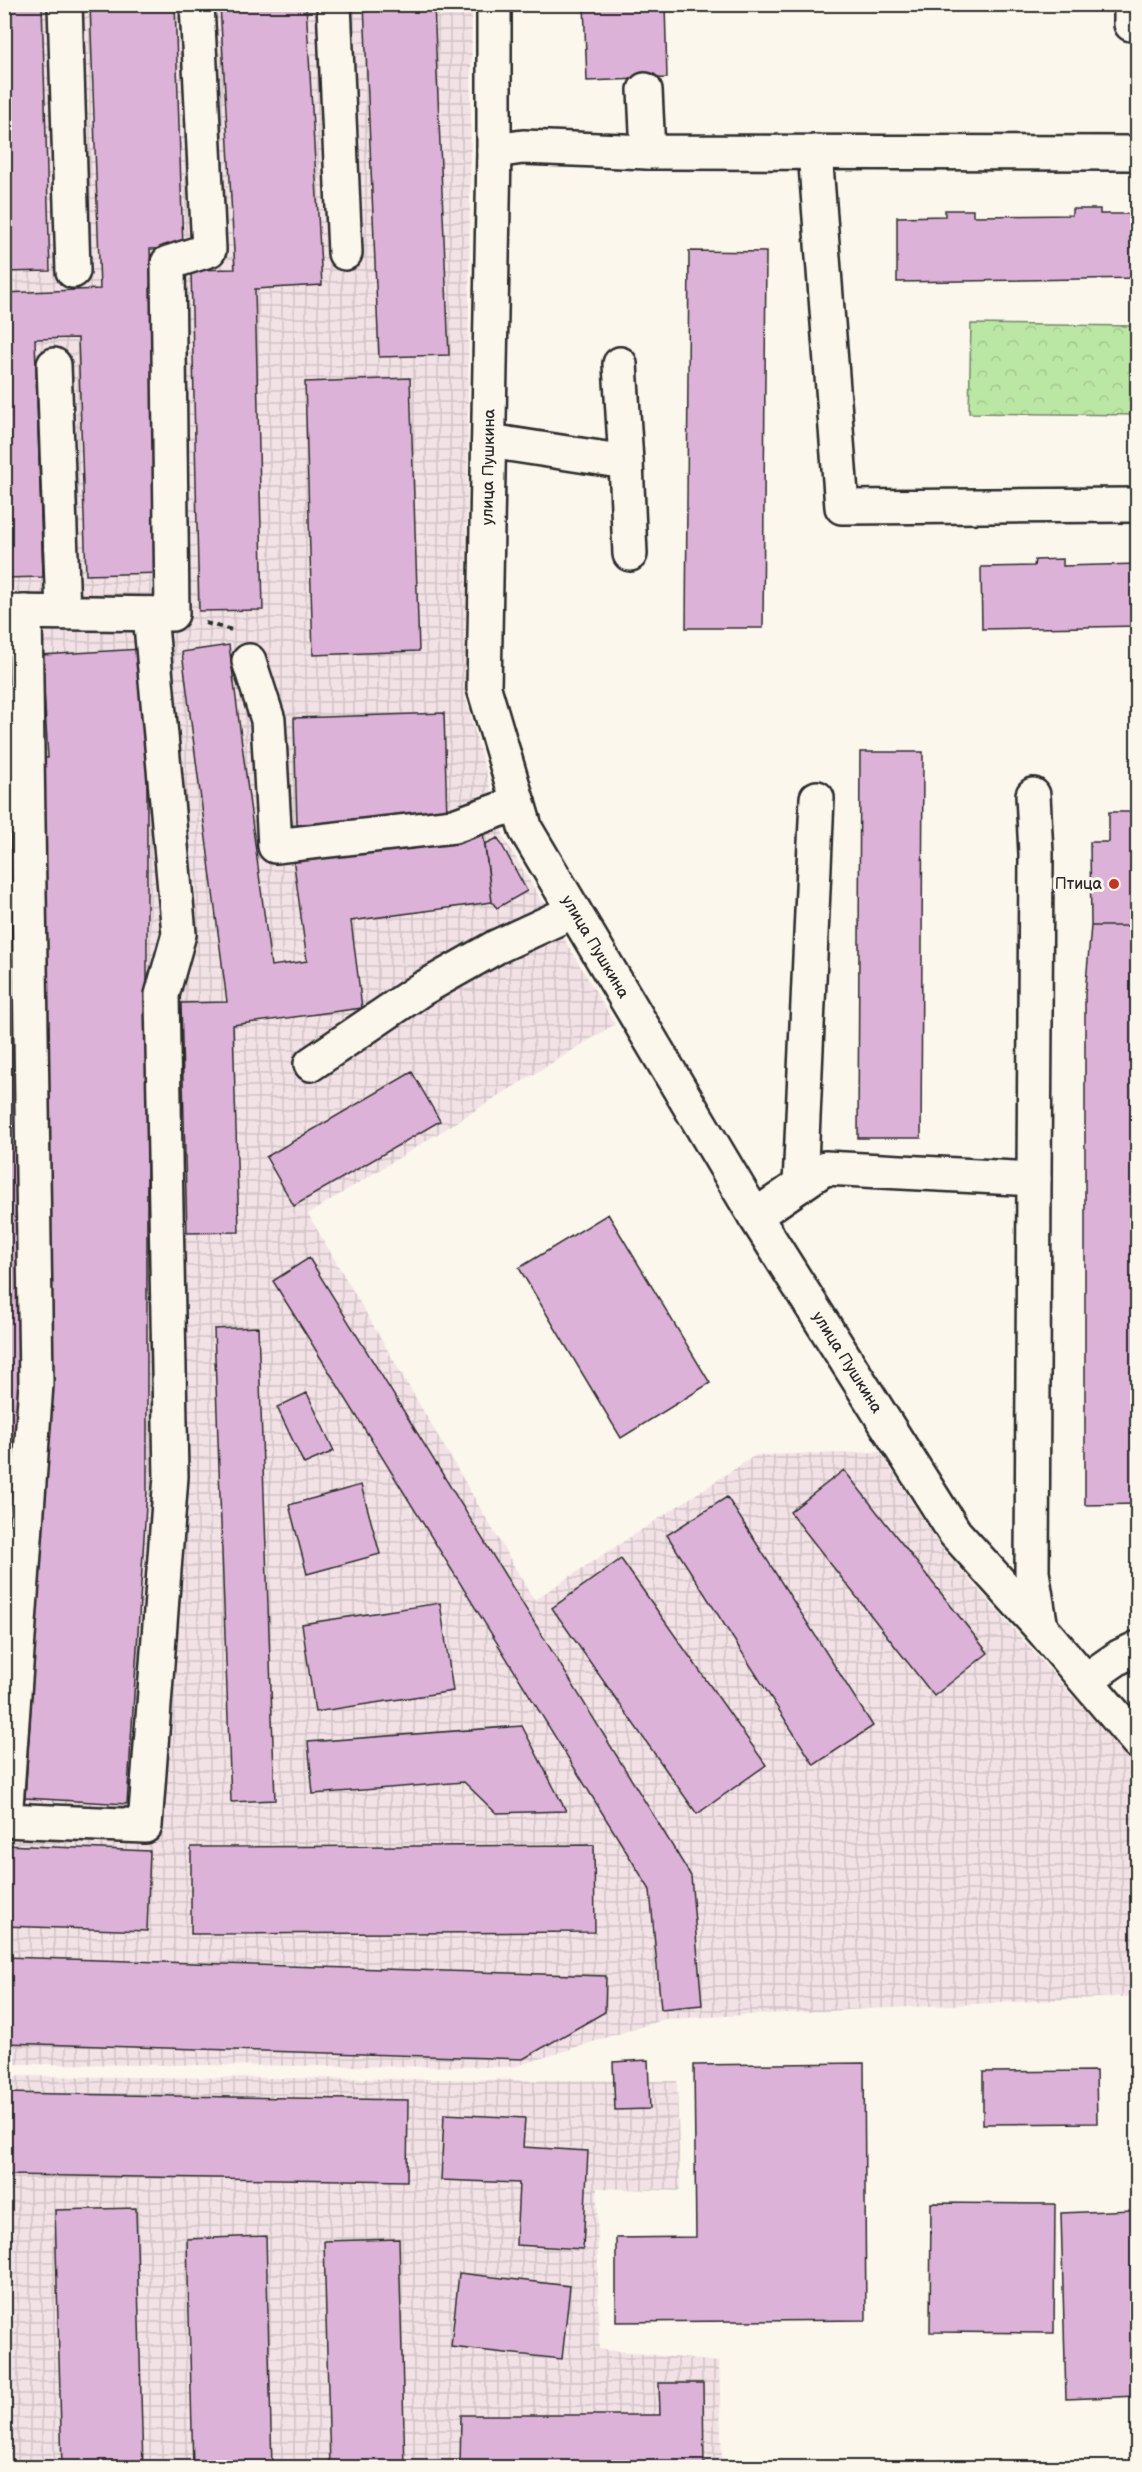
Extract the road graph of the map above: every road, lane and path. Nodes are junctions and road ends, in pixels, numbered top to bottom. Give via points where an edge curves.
1 (65, 4) edge
2 (198, 4) edge
3 (334, 4) edge
4 (494, 4) edge
5 (645, 90) dead end
6 (494, 152) junction
7 (648, 152) junction
8 (814, 152) junction
9 (1137, 153) edge
10 (345, 253) dead end
11 (73, 271) dead end
12 (620, 364) dead end
13 (54, 365) dead end
14 (489, 441) junction
15 (626, 462) junction
16 (1137, 505) edge
17 (630, 554) dead end
18 (15, 612) edge
19 (63, 612) junction
20 (161, 614) junction
21 (249, 661) joint
22 (1033, 795) dead end
23 (817, 798) dead end
24 (518, 803) junction
25 (574, 911) junction
26 (311, 1064) dead end
27 (1034, 1179) junction
28 (801, 1185) junction
29 (755, 1216) junction
30 (1041, 1628) junction
31 (1137, 1648) edge
32 (1086, 1680) junction
33 (1137, 1742) edge
34 (5, 1820) edge

1 - 11 street
2 - 20 street via 209,250 168,263
3 - 10 street
4 - 6 street, улица Пушкина
5 - 7 street
6 - 7 street via 523,147
6 - 14 street, улица Пушкина
7 - 8 street
8 - 9 street
8 - 16 street via 842,507
12 - 15 street
13 - 19 street
14 - 15 street
14 - 24 street, улица Пушкина via 484,688
15 - 17 street
18 - 19 street
18 - 34 street via 36,1384
19 - 20 street
20 - 21 path via 234,631
20 - 34 street via 179,934 162,995 171,1476 145,1826
21 - 24 street via 268,720 275,846 454,826
22 - 27 street
23 - 28 street
24 - 25 street, улица Пушкина via 526,830
25 - 26 street via 496,947 420,990
25 - 29 street, улица Пушкина
27 - 28 street via 825,1168
27 - 30 street via 1032,1572
28 - 29 street
29 - 30 street, улица Пушкина via 955,1533
30 - 32 street, улица Пушкина
31 - 32 street
32 - 33 street, улица Пушкина

